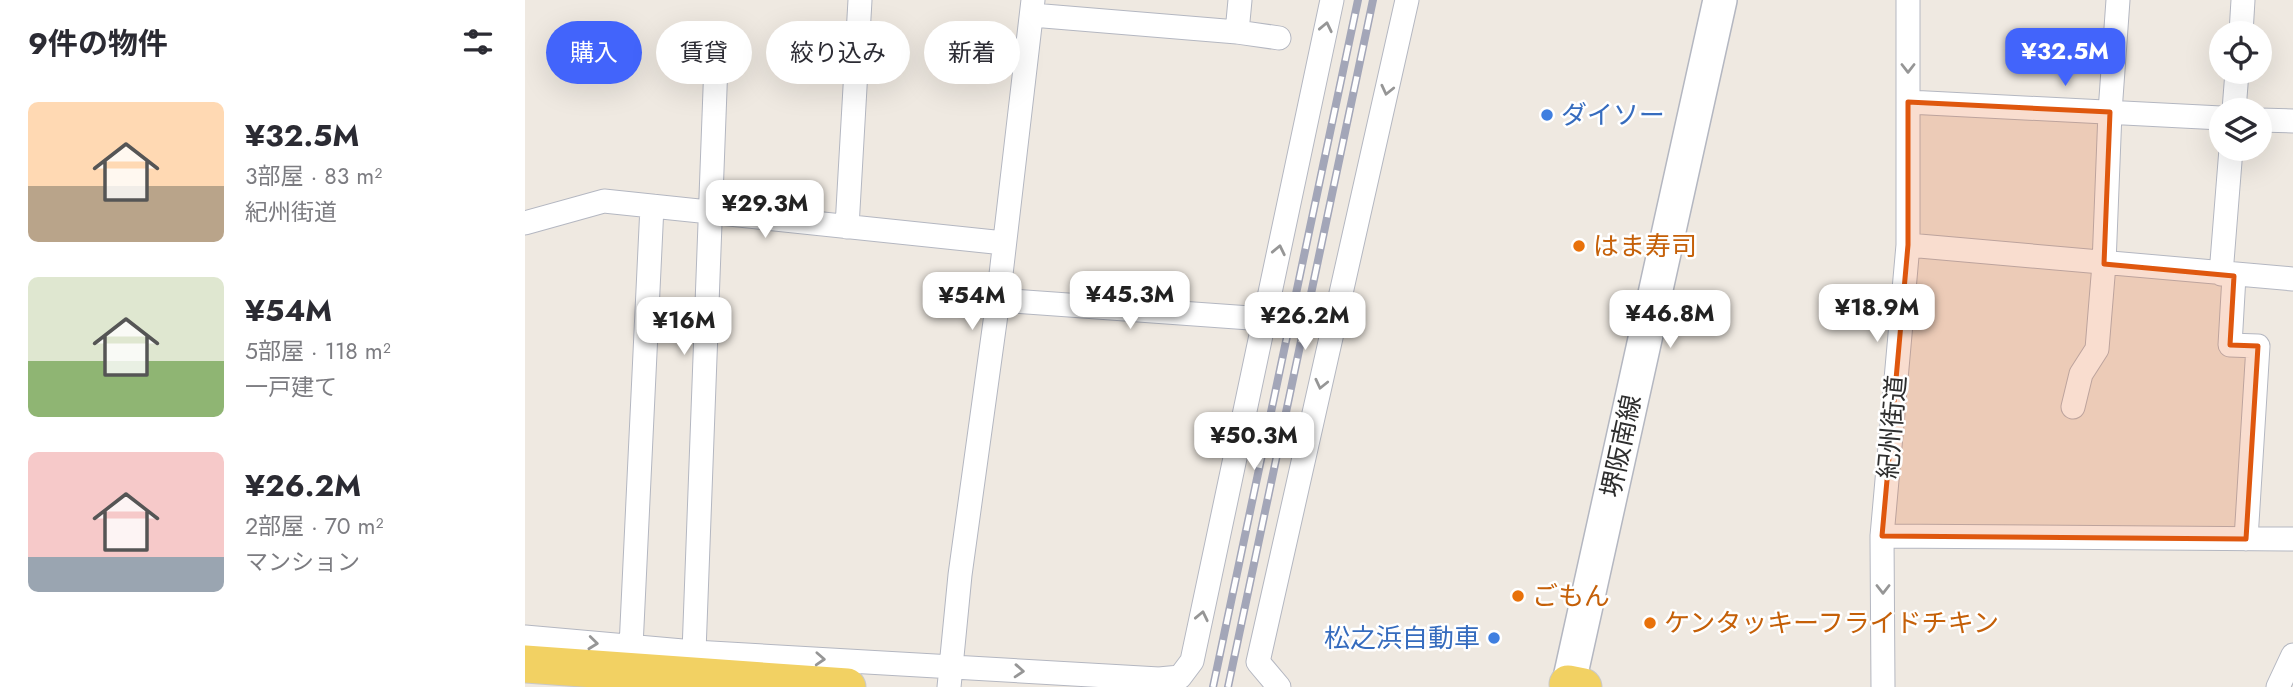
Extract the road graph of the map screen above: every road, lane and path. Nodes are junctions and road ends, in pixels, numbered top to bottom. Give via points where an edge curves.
1 (860, 0) edge
2 (1240, 0) edge
3 (1332, 0) edge
4 (1408, 0) edge
5 (1720, 0) edge
6 (1908, 0) edge
7 (2118, 0) edge
8 (2243, 0) edge
9 (1032, 7) edge
10 (2242, 21) edge
11 (1237, 32) junction
12 (1279, 38) dead end
13 (715, 84) edge
14 (1908, 102) junction
15 (2110, 113) junction
16 (2209, 117) edge
17 (2272, 120) edge
18 (2293, 121) edge
19 (2231, 161) edge
20 (652, 206) junction
21 (712, 213) junction
22 (525, 223) edge
23 (847, 227) junction
24 (1005, 243) junction
25 (1908, 245) junction
26 (2104, 264) junction
27 (2227, 275) junction
28 (2293, 279) edge
29 (998, 300) junction
30 (1264, 319) junction
31 (2073, 407) dead end
32 (1882, 536) junction
33 (2246, 539) junction
34 (2293, 539) edge
35 (525, 637) edge
36 (631, 647) junction
37 (694, 652) junction
38 (2293, 655) edge
39 (525, 664) edge
40 (950, 677) edge
41 (1057, 680) edge
42 (1570, 686) edge
43 (847, 687) edge
44 (1279, 687) edge
45 (1883, 687) edge
46 (2277, 687) edge

1 - 23 street
2 - 11 street
30 -> 3 street
4 -> 44 street via 1258,662
5 - 42 main road, 堺阪南線
6 -> 14 street, 紀州街道
7 - 15 street
8 - 10 street
9 - 11 street
9 - 24 street
11 - 12 street
13 - 21 street
14 - 15 street
14 - 25 street, 紀州街道
15 - 16 street
15 - 26 street
17 - 18 street
19 - 27 street
20 - 21 street
20 - 22 street via 604,201
20 - 36 street
21 - 23 street
21 - 37 street
23 - 24 street
24 - 29 street
25 - 26 street
25 - 32 street, 紀州街道
26 - 27 street
26 - 31 street via 2097,349 2081,374
27 - 28 street
27 - 33 street via 2230,345 2258,346
29 - 30 street
29 - 40 street
41 -> 30 street via 1159,680 1180,677 1192,662
32 - 33 street
32 -> 45 street, 紀州街道
33 - 34 street
35 -> 36 street
36 - 37 street
37 -> 40 street
38 - 46 street
39 - 43 main road
40 -> 41 street

